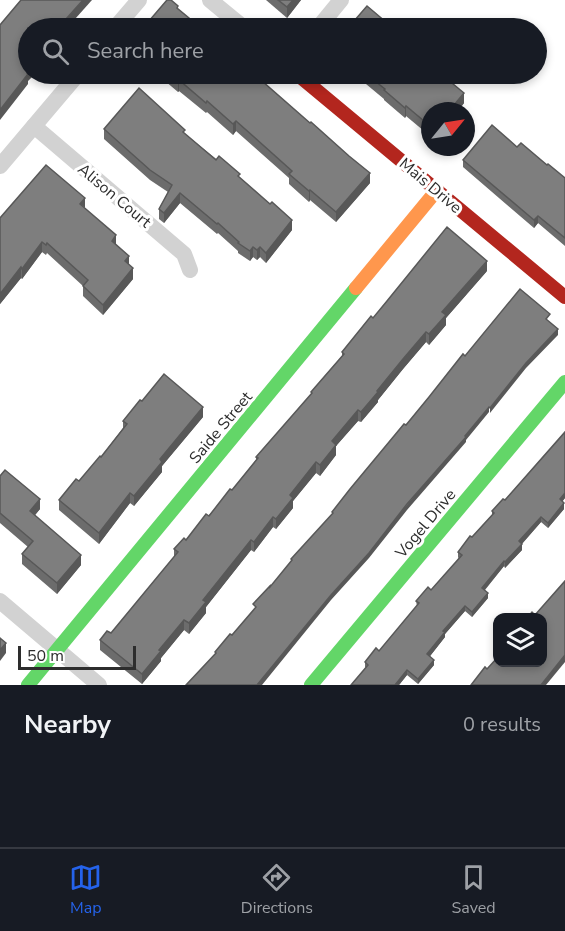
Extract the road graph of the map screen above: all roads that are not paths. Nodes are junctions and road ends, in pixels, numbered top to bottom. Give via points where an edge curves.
1 (139, 0) edge
2 (210, 0) edge
3 (341, 0) edge
4 (124, 18) edge
5 (232, 18) edge
6 (326, 18) edge
7 (70, 84) edge
8 (309, 84) edge
9 (34, 126) junction
10 (0, 166) edge
11 (437, 190) junction
12 (190, 270) dead end
13 (565, 297) edge
14 (565, 382) edge
15 (0, 601) edge
16 (57, 650) junction
17 (28, 685) edge
18 (99, 685) edge
19 (311, 685) edge

1 - 4 street
2 - 5 street
3 - 6 street
7 - 9 street
8 - 11 street, Mais Drive
9 - 10 street
9 - 12 street, Alison Court via 184,254
11 - 13 street, Mais Drive
11 - 16 street, Saide Street
14 - 19 street, Vogel Drive
15 - 16 street
16 - 17 street, Saide Street
16 - 18 street

